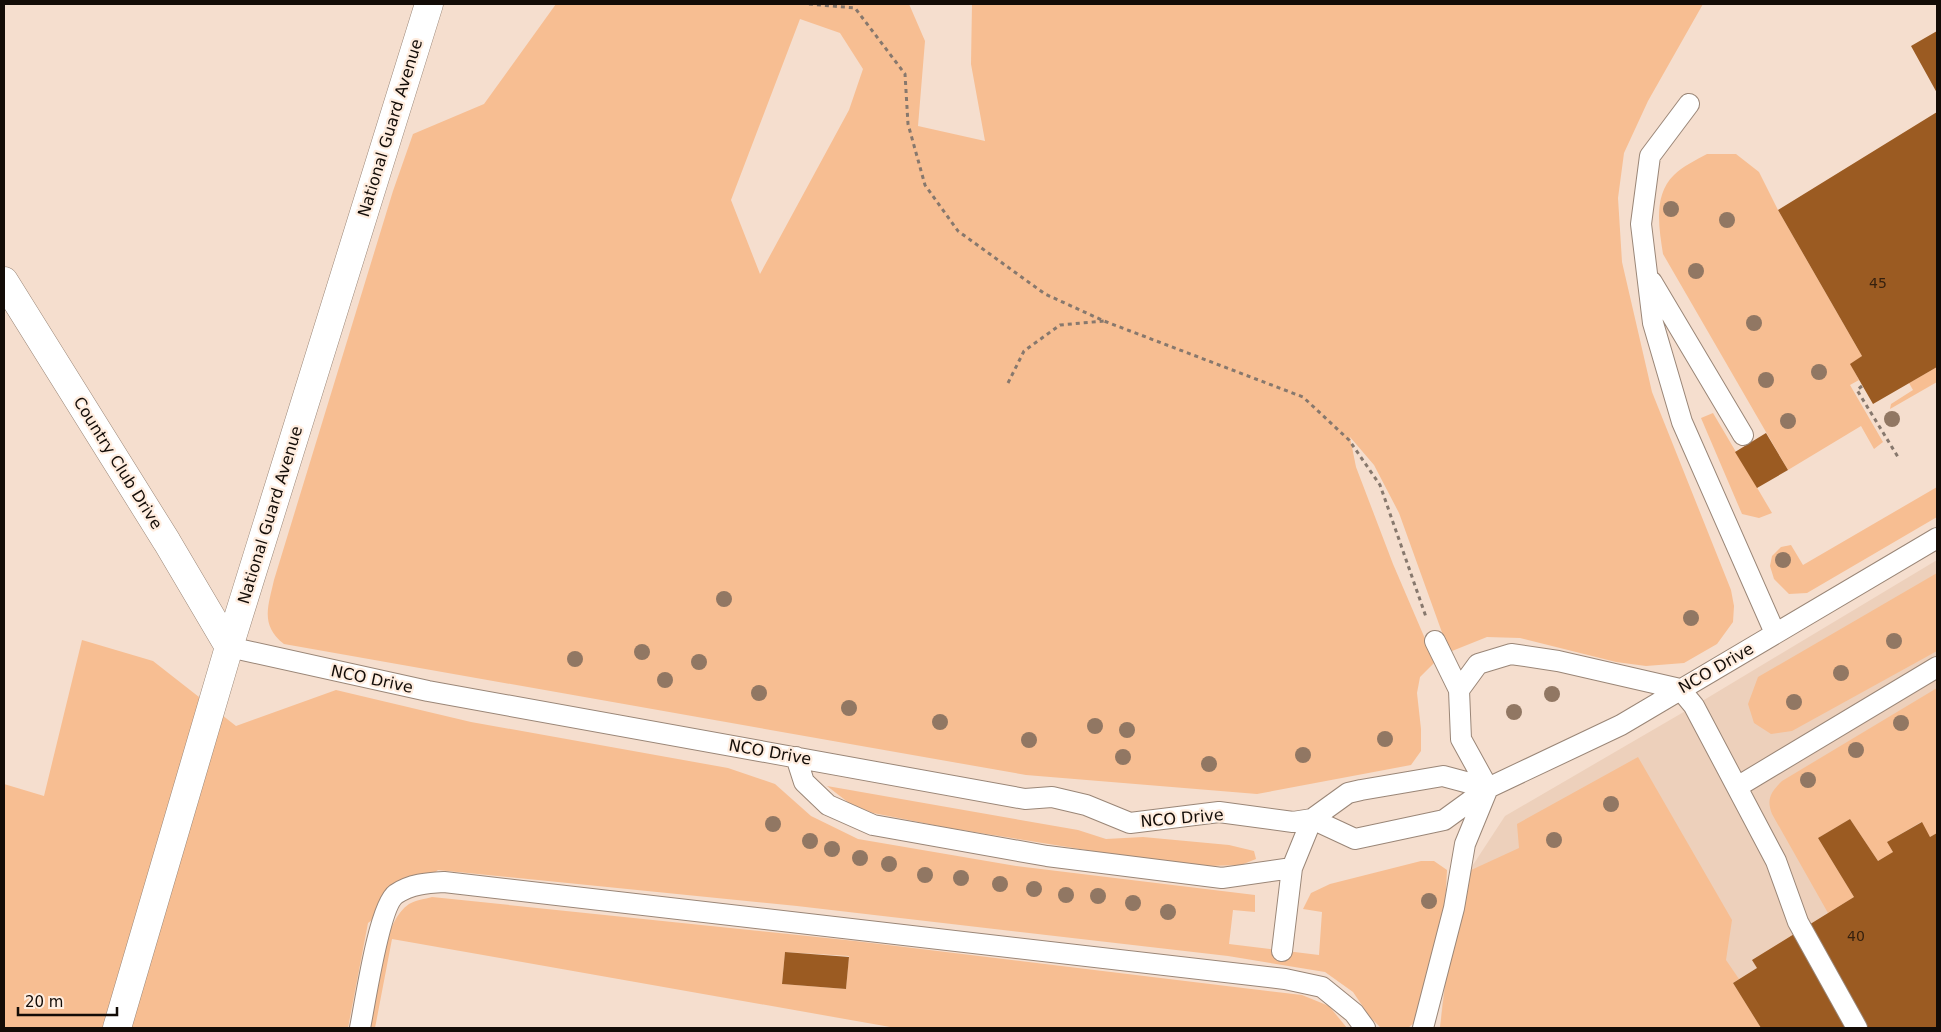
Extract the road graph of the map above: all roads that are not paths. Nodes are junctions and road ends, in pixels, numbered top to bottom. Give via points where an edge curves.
1 (429, 4) edge
2 (1689, 104) dead end
3 (1648, 275) junction
4 (4, 281) edge
5 (1743, 435) dead end
6 (1937, 538) edge
7 (1775, 633) junction
8 (1435, 641) road end
9 (229, 647) junction
10 (1937, 667) edge
11 (1680, 689) junction
12 (1459, 690) junction
13 (796, 757) junction
14 (1736, 787) junction
15 (1488, 788) junction
16 (1312, 819) junction
17 (1292, 868) junction
18 (1282, 951) dead end
19 (117, 1028) edge
20 (360, 1028) edge
21 (1365, 1028) edge
22 (1423, 1028) edge
23 (1857, 1028) edge

1 - 9 street, National Guard Avenue
2 - 3 lane via 1650,156 1641,224
3 - 5 lane
3 - 7 lane via 1653,323 1682,422
4 - 9 street, Country Club Drive
6 - 7 lane, NCO Drive
7 - 11 lane, NCO Drive
8 - 12 lane
9 - 13 lane, NCO Drive via 428,691
9 - 19 street, National Guard Avenue
10 - 14 lane
11 - 12 lane via 1567,663 1511,654 1478,664
11 - 14 lane via 1694,706
11 - 15 lane, NCO Drive via 1621,725
12 - 15 lane via 1461,739
13 - 16 lane, NCO Drive via 1025,799 1052,797 1086,805 1130,822 1219,812 1293,822
13 - 17 lane via 804,782 828,805 874,826 1047,856 1222,878
14 - 23 lane via 1776,861 1798,922
15 - 16 lane via 1443,776 1361,790 1348,793
15 - 16 lane, NCO Drive via 1444,820 1355,839
15 - 22 lane via 1465,844 1454,908
16 - 17 lane
17 - 18 lane
20 - 21 lane via 382,920 394,895 418,883 444,882 1285,979 1322,987 1354,1013

